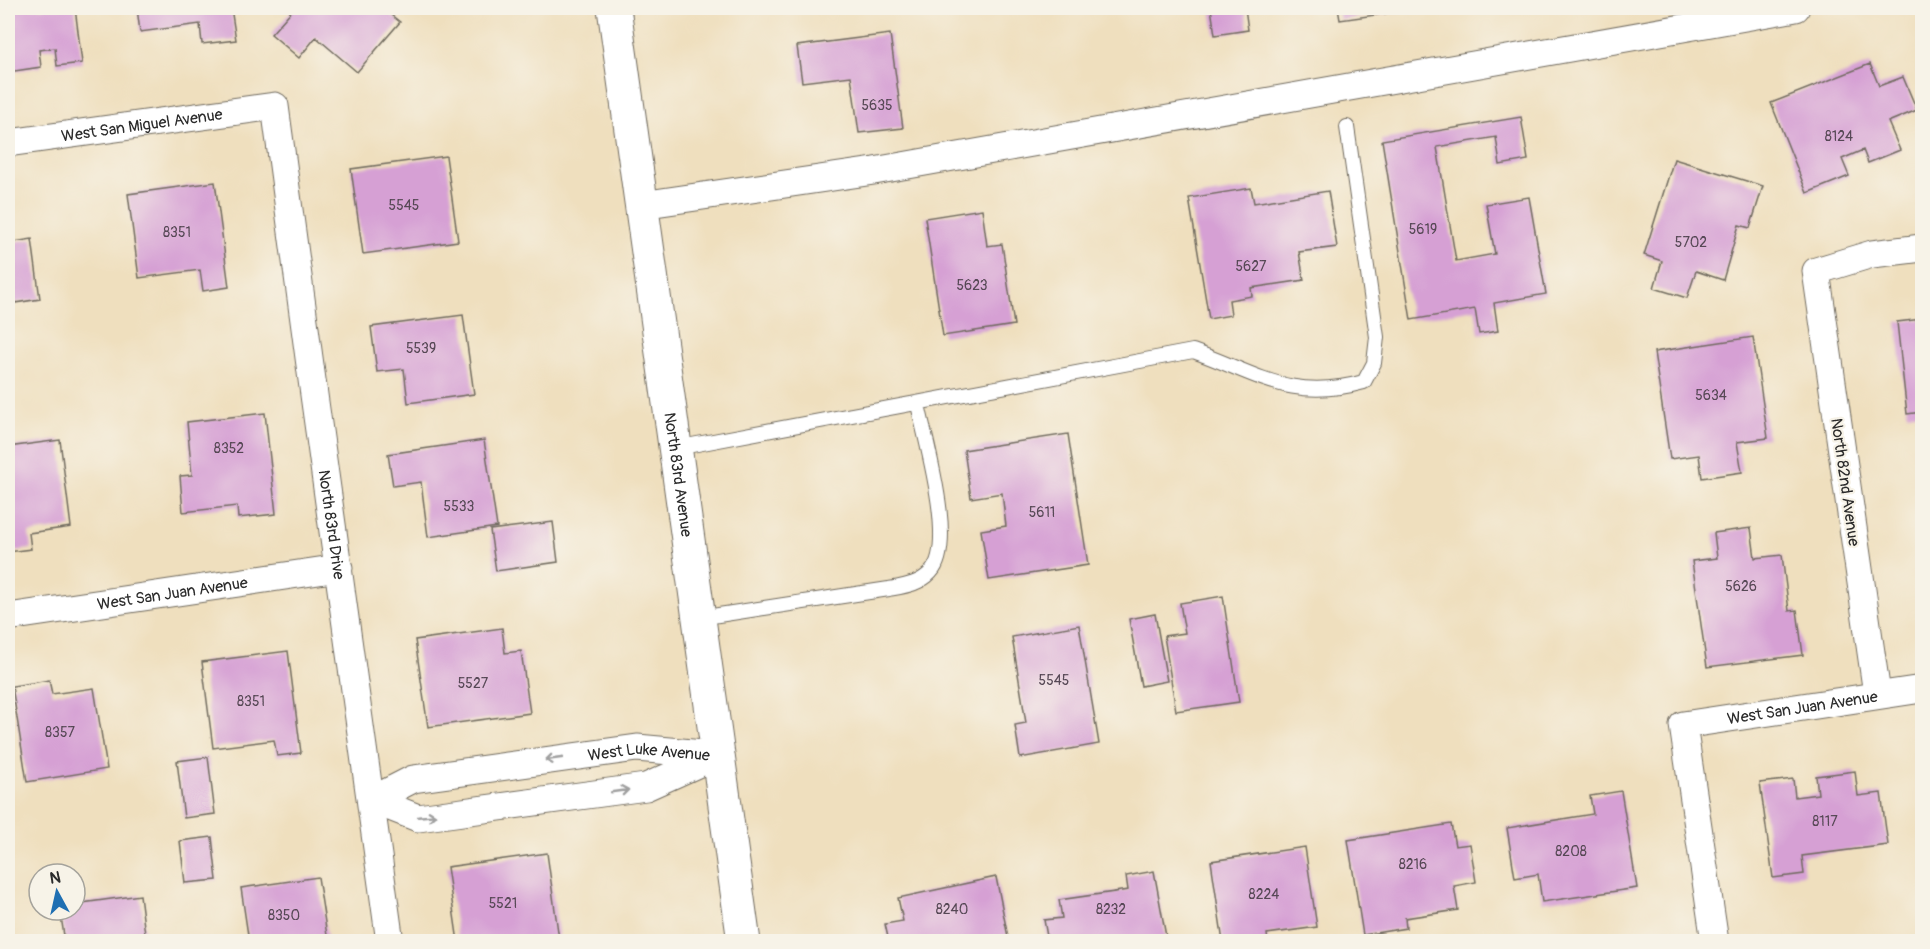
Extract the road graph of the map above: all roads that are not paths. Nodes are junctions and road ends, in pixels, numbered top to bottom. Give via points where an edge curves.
1 (614, 8) edge
2 (1796, 8) edge
3 (275, 106) joint
4 (1347, 127) dead end
5 (8, 143) edge
6 (641, 205) junction
7 (1923, 248) edge
8 (918, 404) junction
9 (676, 448) junction
10 (339, 568) junction
11 (8, 617) edge
12 (699, 618) junction
13 (1923, 689) edge
14 (1877, 694) junction
15 (717, 755) junction
16 (372, 800) junction
17 (390, 942) edge
18 (744, 942) edge
19 (1716, 942) edge

1 - 6 main road, North 83rd Avenue
2 - 6 street via 874,171
3 - 5 street, West San Miguel Avenue
3 - 10 street, North 83rd Drive
4 - 8 lane via 1377,337 1374,363 1364,382 1303,390 1268,383 1193,351
6 - 9 main road, North 83rd Avenue
7 - 14 street, North 82nd Avenue via 1872,254 1816,271
8 - 9 lane
8 - 12 lane via 943,527 940,558 932,571 914,584
9 - 12 main road, North 83rd Avenue
10 - 11 street, West San Juan Avenue
10 - 16 street, North 83rd Drive
12 - 15 main road, North 83rd Avenue
13 - 14 street, West San Juan Avenue
14 - 19 street, West San Juan Avenue via 1683,725
15 -> 16 street, West Luke Avenue via 638,748 413,779
16 -> 15 street, West Luke Avenue via 418,818 646,787
15 - 18 main road, North 83rd Avenue
16 - 17 street, North 83rd Drive

